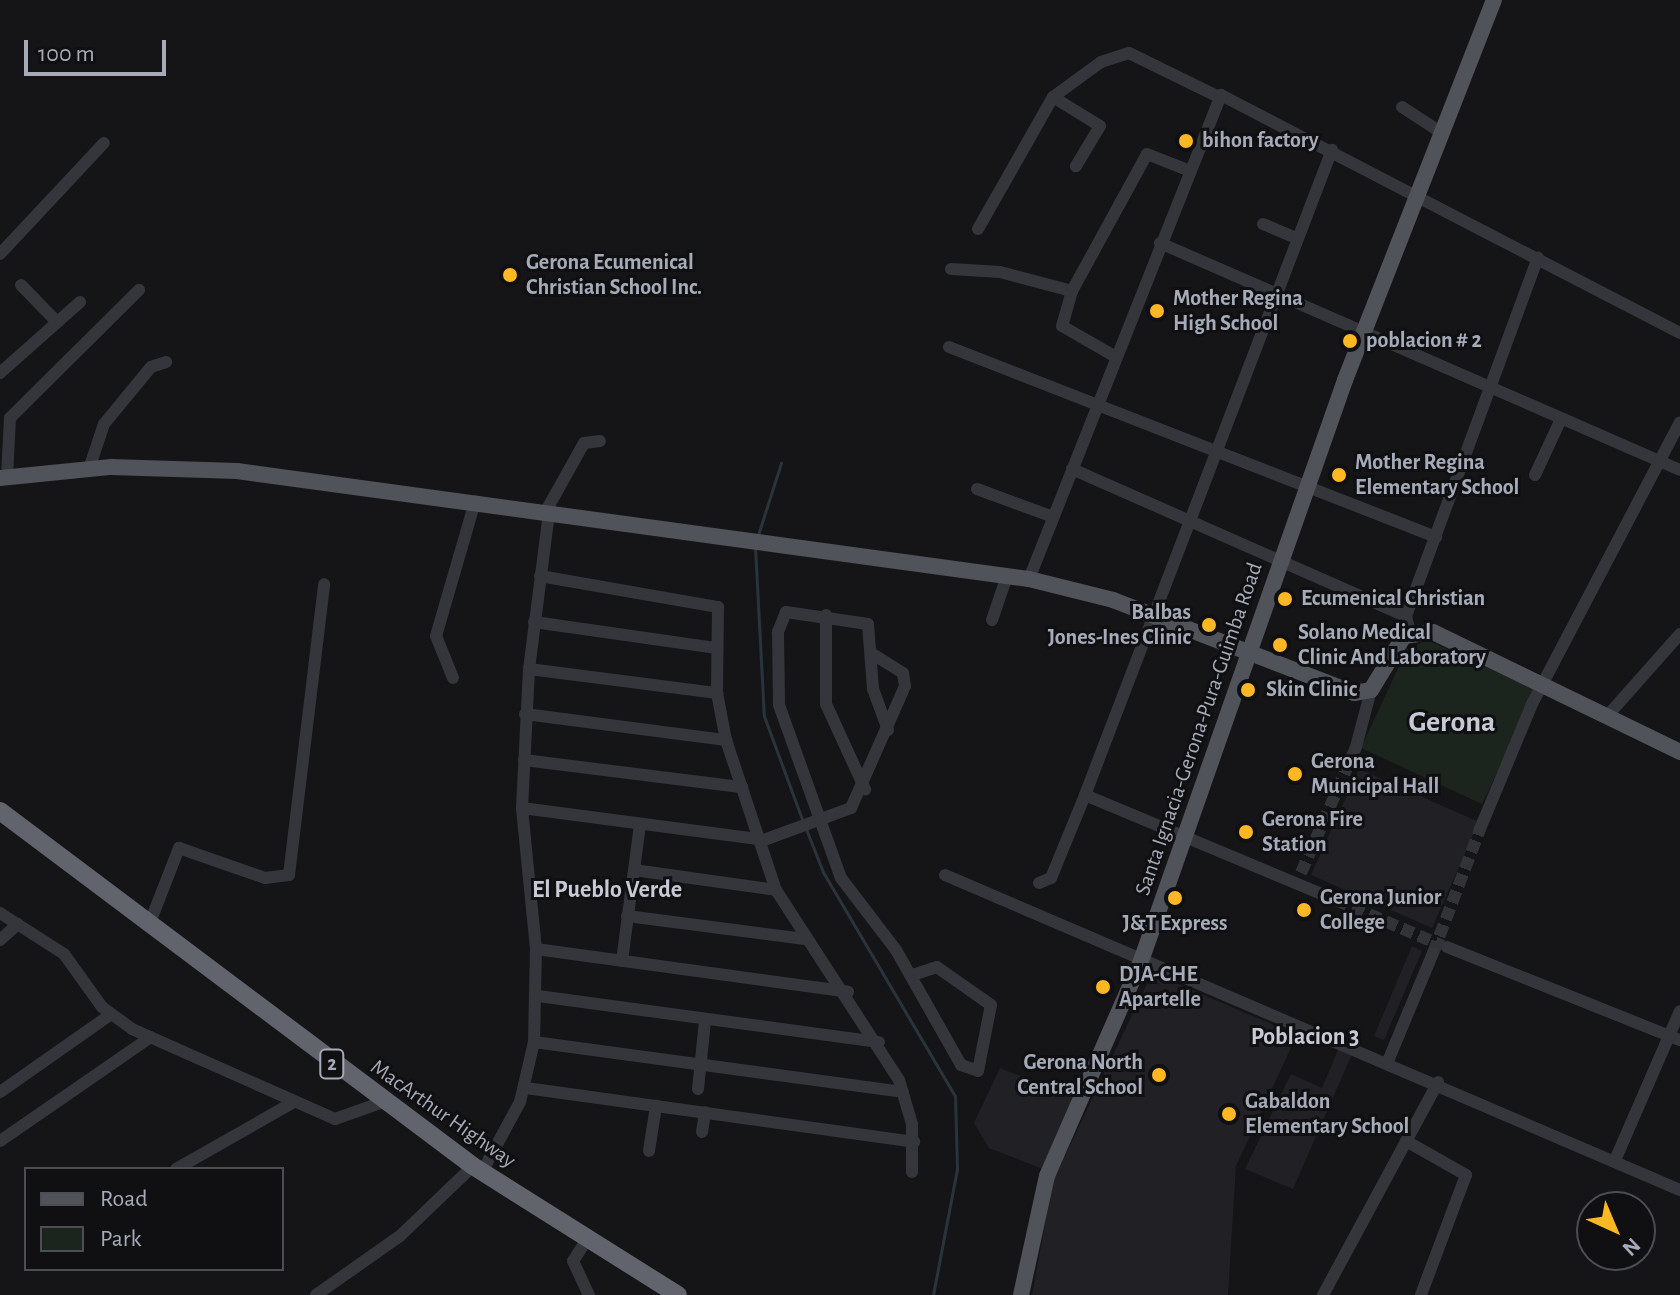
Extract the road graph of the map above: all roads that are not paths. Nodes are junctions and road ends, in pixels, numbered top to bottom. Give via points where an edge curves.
1 (1494, 0) edge
2 (1053, 97) junction
3 (1219, 97) junction
4 (1402, 107) dead end
5 (1439, 131) junction
6 (104, 143) dead end
7 (1332, 150) junction
8 (1076, 166) dead end
9 (1190, 171) junction
10 (1415, 194) junction
11 (1263, 224) dead end
12 (978, 229) dead end
13 (1296, 238) junction
14 (1160, 243) junction
15 (0, 254) edge
16 (1538, 257) junction
17 (951, 269) dead end
18 (21, 285) dead end
19 (139, 290) dead end
20 (1072, 291) junction
21 (1273, 295) junction
22 (80, 302) dead end
23 (57, 322) junction
24 (1363, 331) junction
25 (1680, 333) edge
26 (949, 347) dead end
27 (1116, 357) junction
28 (166, 362) dead end
29 (0, 373) edge
30 (1489, 387) junction
31 (1097, 405) junction
32 (1561, 419) junction
33 (1680, 422) edge
34 (600, 441) dead end
35 (1213, 452) junction
36 (1660, 460) junction
37 (89, 469) junction
38 (1072, 469) junction
39 (1680, 470) edge
40 (1535, 475) dead end
41 (4, 478) edge
42 (1306, 486) junction
43 (977, 489) dead end
44 (475, 502) junction
45 (548, 512) junction
46 (1053, 517) junction
47 (1187, 519) junction
48 (1436, 537) junction
49 (1281, 563) junction
50 (540, 576) junction
51 (1007, 576) junction
52 (1029, 579) junction
53 (324, 584) dead end
54 (826, 615) junction
55 (1155, 616) junction
56 (992, 620) dead end
57 (534, 622) junction
58 (1408, 625) junction
59 (1680, 634) edge
60 (717, 648) junction
61 (1248, 652) junction
62 (871, 653) junction
63 (529, 669) junction
64 (453, 678) dead end
65 (1547, 683) junction
66 (1371, 690) junction
67 (717, 693) junction
68 (525, 714) junction
69 (1609, 714) junction
70 (888, 730) junction
71 (726, 740) junction
72 (1356, 747) tunnel mouth
73 (1680, 752) edge
74 (524, 760) junction
75 (742, 787) junction
76 (865, 789) junction
77 (1085, 795) junction
78 (522, 808) junction
79 (0, 811) edge
80 (818, 821) junction
81 (640, 824) junction
82 (1480, 829) tunnel mouth
83 (1183, 836) junction
84 (764, 840) junction
85 (634, 870) junction
86 (945, 875) dead end
87 (1039, 883) dead end
88 (776, 890) junction
89 (1336, 900) tunnel mouth
90 (1, 915) edge
91 (627, 916) junction
92 (18, 924) junction
93 (149, 925) junction
94 (805, 939) junction
95 (0, 940) edge
96 (1447, 947) tunnel mouth
97 (536, 949) junction
98 (1433, 953) tunnel mouth
99 (622, 961) junction
100 (1141, 961) junction
101 (913, 975) junction
102 (848, 992) junction
103 (538, 996) junction
104 (1680, 1011) edge
105 (110, 1015) junction
106 (705, 1021) junction
107 (151, 1037) junction
108 (1674, 1038) edge
109 (534, 1042) junction
110 (879, 1042) junction
111 (1388, 1061) junction
112 (701, 1066) junction
113 (1438, 1082) junction
114 (526, 1088) junction
115 (698, 1089) dead end
116 (0, 1092) edge
117 (903, 1092) junction
118 (294, 1102) junction
119 (383, 1102) junction
120 (656, 1106) junction
121 (705, 1112) junction
122 (702, 1132) dead end
123 (0, 1141) edge
124 (1406, 1141) junction
125 (914, 1142) junction
126 (649, 1151) dead end
127 (1616, 1158) junction
128 (180, 1167) edge
129 (477, 1169) junction
130 (912, 1172) dead end
131 (1680, 1190) edge
132 (587, 1239) junction
133 (316, 1295) edge
134 (589, 1295) edge
135 (678, 1295) edge
136 (1021, 1295) edge
137 (1323, 1295) edge
138 (1421, 1295) edge

1 - 5 main road, Santa Ignacia-Gerona-Pura-Guimba Road
2 - 3 street via 1101,62 1129,53
2 - 8 street via 1100,126
2 - 12 street
3 - 7 street
3 - 9 street
4 - 5 street
5 - 10 main road, Santa Ignacia-Gerona-Pura-Guimba Road
6 - 15 street
7 - 10 street
7 - 13 street
9 - 14 street
9 - 20 street via 1147,154
10 - 16 street
10 - 24 main road, Santa Ignacia-Gerona-Pura-Guimba Road
11 - 13 street
13 - 21 street
14 - 21 street
14 - 27 street
16 - 25 street
16 - 30 street
17 - 20 street via 1000,272
18 - 23 street
19 - 41 street via 10,418
20 - 27 street via 1062,326
21 - 24 street
21 - 35 street
22 - 23 street
23 - 29 street
24 - 30 street
24 - 42 main road, Santa Ignacia-Gerona-Pura-Guimba Road
26 - 31 street
27 - 31 street
28 - 37 street via 151,367 104,424
30 - 32 street
30 - 48 street
31 - 35 street
31 - 38 street
32 - 36 street
32 - 40 street
33 - 36 street
34 - 45 street via 584,443
35 - 42 street
35 - 47 street
36 - 39 street
36 - 65 street
37 - 41 main road
37 - 44 main road via 237,471
38 - 46 street
38 - 47 street
42 - 48 street
42 - 49 main road, Santa Ignacia-Gerona-Pura-Guimba Road
43 - 46 street
44 - 45 main road
44 - 64 street via 436,636
45 - 50 street
45 - 51 main road
46 - 52 street
47 - 49 street
47 - 55 street
48 - 58 street
49 - 58 street
49 - 61 main road, Santa Ignacia-Gerona-Pura-Guimba Road
50 - 57 street
50 - 60 street via 715,604
51 - 52 main road
51 - 56 street
52 - 55 main road
53 - 93 street via 289,875 265,878 179,848
54 - 62 street via 868,624
54 - 76 street via 826,704
54 - 80 street via 782,616 776,673 785,729
55 - 61 main road
55 - 77 street
57 - 60 street
57 - 63 street
58 - 65 main road via 1442,634
58 - 66 main road
59 - 69 street
60 - 67 street
61 - 66 main road via 1345,691
61 - 83 main road, Santa Ignacia-Gerona-Pura-Guimba Road
62 - 70 street via 873,689
62 - 70 street via 905,679
63 - 67 street
63 - 68 street
65 - 69 main road
65 - 82 street
66 - 72 street
67 - 71 street
68 - 71 street
68 - 74 street
69 - 73 main road
70 - 76 street
71 - 75 street
74 - 75 street
74 - 78 street
75 - 84 street
76 - 80 street via 854,806
77 - 83 street
77 - 87 street via 1051,878
78 - 81 street
78 - 97 street
79 - 93 highway, MacArthur Highway / 2
80 - 84 street
80 - 101 street via 843,882
81 - 84 street
81 - 85 street
83 - 89 street via 1299,878
83 - 100 main road, Santa Ignacia-Gerona-Pura-Guimba Road
84 - 88 street
85 - 88 street
85 - 91 street
86 - 100 street
88 - 94 street
90 - 92 street
91 - 94 street
91 - 99 street
92 - 95 street
92 - 105 street via 64,954
93 - 119 highway, MacArthur Highway / 2
94 - 102 street
96 - 108 street
97 - 99 street
97 - 103 street
98 - 111 street
99 - 102 street
100 - 111 street
100 - 136 main road, Santa Ignacia-Gerona-Pura-Guimba Road via 1047,1176
101 - 101 street via 961,1065 978,1071 991,1005 937,967
102 - 110 street
103 - 106 street
103 - 109 street
104 - 108 street
105 - 107 street
105 - 116 street
106 - 110 street
106 - 112 street
107 - 118 street
107 - 123 street
108 - 127 street
109 - 112 street
109 - 114 street
110 - 117 street
111 - 113 street
112 - 115 street
112 - 117 street
113 - 124 street
113 - 127 street
114 - 120 street
114 - 129 street
117 - 125 street
118 - 119 street via 343,1121
118 - 128 street
119 - 129 highway, MacArthur Highway / 2
120 - 121 street
120 - 126 street
121 - 122 street
121 - 125 street
124 - 137 street
124 - 138 street via 1466,1175
125 - 130 street
127 - 131 street
129 - 132 highway, MacArthur Highway / 2
129 - 133 street via 400,1236
132 - 134 street via 573,1261
132 - 135 highway, MacArthur Highway / 2

